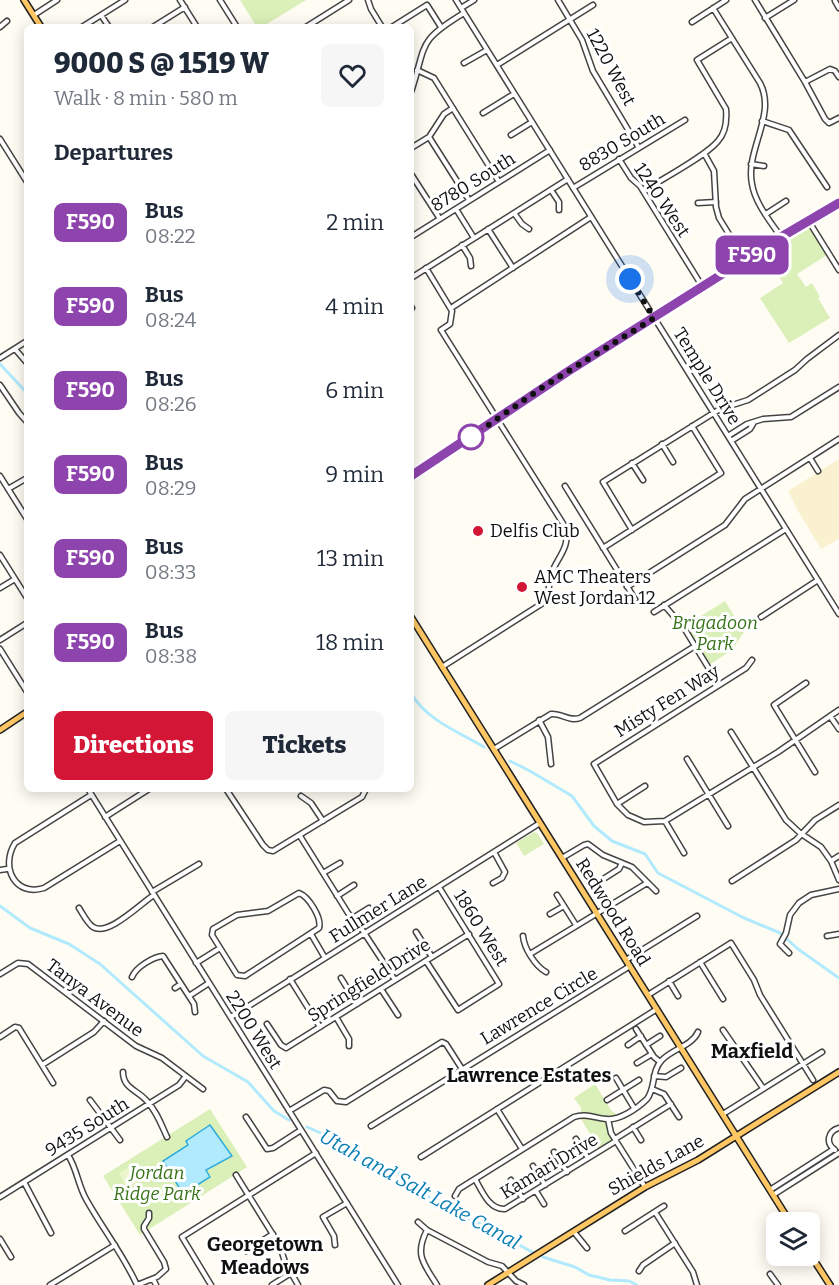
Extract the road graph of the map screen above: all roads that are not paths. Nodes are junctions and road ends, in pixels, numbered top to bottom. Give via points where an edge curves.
1 (24, 0) edge
2 (57, 0) edge
3 (125, 0) edge
4 (180, 0) edge
5 (219, 0) edge
6 (349, 0) edge
7 (368, 0) edge
8 (456, 0) edge
9 (474, 0) edge
10 (558, 0) edge
11 (726, 0) edge
12 (755, 0) edge
13 (794, 0) edge
14 (835, 2) dead end
15 (593, 5) dead end
16 (184, 7) junction
17 (713, 8) junction
18 (839, 8) edge
19 (462, 10) junction
20 (34, 15) junction
21 (101, 15) junction
22 (765, 18) junction
23 (569, 19) junction
24 (7, 21) dead end
25 (692, 22) dead end
26 (39, 24) edge
27 (87, 24) edge
28 (107, 24) edge
29 (158, 24) edge
30 (195, 24) edge
31 (235, 24) edge
32 (311, 24) edge
33 (380, 24) edge
34 (397, 24) edge
35 (0, 27) edge
36 (441, 27) junction
37 (732, 38) junction
38 (487, 50) junction
39 (464, 63) dead end
40 (496, 65) junction
41 (417, 70) junction
42 (839, 77) edge
43 (414, 78) edge
44 (805, 81) junction
45 (514, 93) junction
46 (453, 108) junction
47 (483, 113) dead end
48 (839, 118) edge
49 (685, 120) dead end
50 (762, 121) junction
51 (532, 122) junction
52 (512, 135) dead end
53 (429, 137) junction
54 (0, 140) edge
55 (414, 146) edge
56 (639, 148) junction
57 (550, 150) junction
58 (704, 153) junction
59 (619, 159) junction
60 (751, 164) junction
61 (764, 166) dead end
62 (24, 177) edge
63 (414, 179) edge
64 (568, 179) junction
65 (499, 182) junction
66 (827, 187) dead end
67 (573, 188) junction
68 (551, 190) junction
69 (643, 191) junction
70 (469, 200) junction
71 (786, 201) dead end
72 (716, 202) junction
73 (698, 203) dead end
74 (839, 203) edge
75 (456, 209) junction
76 (559, 210) dead end
77 (514, 213) junction
78 (766, 214) junction
79 (591, 217) junction
80 (440, 219) junction
81 (808, 220) junction
82 (488, 229) junction
83 (529, 229) dead end
84 (414, 235) edge
85 (730, 237) junction
86 (781, 237) junction
87 (474, 238) junction
88 (723, 242) dead end
89 (462, 245) junction
90 (745, 260) junction
91 (471, 266) dead end
92 (426, 268) junction
93 (513, 268) junction
94 (839, 270) edge
95 (414, 276) edge
96 (702, 286) junction
97 (451, 308) junction
98 (654, 318) junction
99 (839, 335) edge
100 (24, 343) edge
101 (15, 349) junction
102 (0, 358) edge
103 (24, 360) edge
104 (0, 385) edge
105 (839, 387) edge
106 (714, 413) junction
107 (24, 419) edge
108 (497, 419) junction
109 (692, 426) junction
110 (730, 439) junction
111 (839, 439) edge
112 (662, 444) junction
113 (810, 458) junction
114 (673, 462) dead end
115 (632, 463) junction
116 (818, 471) dead end
117 (414, 474) edge
118 (0, 476) edge
119 (24, 480) edge
120 (643, 480) dead end
121 (565, 486) dead end
122 (8, 489) junction
123 (762, 489) junction
124 (24, 514) edge
125 (786, 529) junction
126 (632, 530) junction
127 (603, 548) junction
128 (0, 555) edge
129 (15, 579) junction
130 (818, 580) junction
131 (627, 586) junction
132 (0, 588) edge
133 (24, 593) edge
134 (635, 599) dead end
135 (664, 605) junction
136 (838, 610) edge
137 (654, 612) dead end
138 (761, 617) dead end
139 (414, 622) edge
140 (24, 625) edge
141 (0, 640) edge
142 (695, 646) junction
143 (0, 649) edge
144 (752, 660) dead end
145 (442, 667) junction
146 (806, 683) dead end
147 (719, 685) junction
148 (24, 687) edge
149 (839, 710) edge
150 (24, 714) edge
151 (830, 716) junction
152 (539, 720) junction
153 (839, 729) edge
154 (0, 730) edge
155 (731, 732) dead end
156 (795, 740) junction
157 (494, 749) junction
158 (687, 759) dead end
159 (551, 764) dead end
160 (753, 768) junction
161 (815, 772) dead end
162 (645, 786) dead end
163 (89, 792) edge
164 (144, 792) edge
165 (228, 792) edge
166 (365, 792) edge
167 (91, 795) junction
168 (708, 795) junction
169 (302, 796) dead end
170 (617, 804) junction
171 (839, 805) edge
172 (105, 817) junction
173 (323, 821) junction
174 (665, 821) junction
175 (540, 823) junction
176 (728, 826) dead end
177 (300, 835) junction
178 (802, 835) junction
179 (120, 840) junction
180 (494, 852) junction
181 (684, 853) dead end
182 (839, 856) edge
183 (562, 858) junction
184 (831, 861) junction
185 (340, 863) dead end
186 (622, 863) junction
187 (200, 864) dead end
188 (7, 869) junction
189 (0, 870) edge
190 (323, 873) junction
191 (732, 880) dead end
192 (839, 880) edge
193 (493, 883) dead end
194 (597, 883) dead end
195 (647, 883) junction
196 (354, 885) dead end
197 (439, 887) junction
198 (839, 890) edge
199 (656, 891) dead end
200 (153, 894) junction
201 (557, 895) dead end
202 (338, 896) junction
203 (564, 906) junction
204 (80, 908) dead end
205 (369, 908) dead end
206 (597, 913) junction
207 (550, 914) dead end
208 (697, 916) dead end
209 (353, 918) junction
210 (576, 925) junction
211 (416, 932) dead end
212 (365, 933) junction
213 (310, 934) junction
214 (469, 934) junction
215 (839, 934) edge
216 (523, 936) dead end
217 (827, 936) dead end
218 (220, 948) junction
219 (789, 953) dead end
220 (530, 954) junction
221 (432, 957) junction
222 (325, 958) junction
223 (426, 961) junction
224 (700, 962) junction
225 (196, 963) junction
226 (628, 963) junction
227 (546, 972) dead end
228 (0, 974) edge
229 (132, 977) dead end
230 (341, 978) dead end
231 (290, 980) junction
232 (394, 980) junction
233 (669, 981) junction
234 (209, 983) junction
235 (181, 984) junction
236 (175, 988) dead end
237 (381, 989) junction
238 (648, 995) junction
239 (189, 996) junction
240 (678, 996) dead end
241 (723, 999) dead end
242 (357, 1004) junction
243 (657, 1009) junction
244 (195, 1012) dead end
245 (398, 1015) dead end
246 (230, 1017) junction
247 (336, 1017) junction
248 (104, 1021) junction
249 (267, 1024) dead end
250 (320, 1027) junction
251 (636, 1029) dead end
252 (723, 1030) dead end
253 (698, 1032) dead end
254 (641, 1036) junction
255 (660, 1036) dead end
256 (0, 1037) edge
257 (628, 1045) dead end
258 (646, 1045) junction
259 (350, 1046) dead end
260 (681, 1047) junction
261 (822, 1052) dead end
262 (652, 1054) junction
263 (660, 1062) junction
264 (637, 1064) dead end
265 (803, 1064) junction
266 (42, 1065) junction
267 (681, 1068) dead end
268 (462, 1069) junction
269 (123, 1072) dead end
270 (839, 1072) edge
271 (186, 1076) junction
272 (654, 1076) junction
273 (616, 1078) dead end
274 (639, 1080) dead end
275 (813, 1080) dead end
276 (53, 1083) dead end
277 (203, 1089) dead end
278 (652, 1089) junction
279 (763, 1089) junction
280 (623, 1090) junction
281 (90, 1100) dead end
282 (608, 1100) dead end
283 (149, 1104) junction
284 (671, 1104) junction
285 (635, 1108) junction
286 (497, 1109) junction
287 (289, 1111) junction
288 (723, 1114) junction
289 (679, 1117) dead end
290 (246, 1118) dead end
291 (608, 1119) junction
292 (371, 1126) dead end
293 (633, 1127) junction
294 (111, 1128) junction
295 (839, 1128) edge
296 (301, 1130) junction
297 (737, 1136) junction
298 (167, 1137) dead end
299 (576, 1139) dead end
300 (120, 1140) dead end
301 (615, 1140) junction
302 (641, 1140) dead end
303 (523, 1149) junction
304 (837, 1151) edge
305 (554, 1152) dead end
306 (316, 1153) junction
307 (68, 1155) junction
308 (421, 1157) dead end
309 (588, 1158) junction
310 (532, 1166) dead end
311 (567, 1172) junction
312 (236, 1175) dead end
313 (475, 1179) junction
314 (511, 1180) dead end
315 (24, 1182) junction
316 (545, 1185) junction
317 (645, 1187) junction
318 (536, 1191) junction
319 (771, 1192) junction
320 (248, 1195) junction
321 (455, 1196) dead end
322 (0, 1197) edge
323 (524, 1199) junction
324 (347, 1203) junction
325 (544, 1204) dead end
326 (664, 1206) dead end
327 (655, 1212) junction
328 (784, 1212) edge
329 (149, 1213) dead end
330 (418, 1222) dead end
331 (426, 1230) junction
332 (625, 1231) dead end
333 (574, 1232) junction
334 (51, 1233) dead end
335 (273, 1234) junction
336 (0, 1239) edge
337 (675, 1243) junction
338 (115, 1245) junction
339 (335, 1245) dead end
340 (587, 1248) dead end
341 (246, 1251) dead end
342 (12, 1257) dead end
343 (817, 1266) edge
344 (639, 1271) dead end
345 (291, 1273) junction
346 (508, 1273) junction
347 (770, 1274) dead end
348 (153, 1279) junction
349 (695, 1284) edge
350 (827, 1284) edge
351 (50, 1285) edge
352 (137, 1285) edge
353 (156, 1285) edge
354 (210, 1285) edge
355 (272, 1285) edge
356 (298, 1285) edge
357 (398, 1285) edge
358 (437, 1285) edge
359 (488, 1285) edge
360 (524, 1285) edge
361 (778, 1285) edge

1 - 20 main road
2 - 20 street
3 - 21 street
4 - 16 street
5 - 31 street
6 - 32 street
7 - 33 street
8 - 19 street, Temple Drive
9 - 19 street
10 - 23 street, 1220 West
11 - 17 street
12 - 22 street
13 - 22 street
14 - 18 street
15 - 23 street
16 - 29 street
16 - 30 street
17 - 25 street
17 - 37 street
19 - 36 street
19 - 38 street, Temple Drive
20 - 26 main road
21 - 27 street
21 - 28 street
22 - 44 street
23 - 40 street
23 - 56 street, 1220 West via 593,71
24 - 35 street
34 - 36 street via 427,5
36 - 41 street via 426,41
37 - 50 street via 764,90
37 - 58 street via 698,60 726,113 721,138
38 - 39 street
38 - 40 street, Temple Drive
40 - 45 street, Temple Drive
41 - 43 street
41 - 46 street via 434,78
42 - 44 street via 827,70
44 - 48 street via 829,123
45 - 47 street
45 - 51 street, Temple Drive
46 - 53 street via 444,114
46 - 65 street
49 - 56 street, 8830 South
50 - 60 street
50 - 66 street via 792,133
51 - 52 street
51 - 57 street, Temple Drive
53 - 55 street
53 - 70 street
54 - 62 street
56 - 59 street, 8830 South
57 - 64 street, Temple Drive
57 - 65 street, 8780 South
58 - 69 street
58 - 72 street via 714,171
59 - 67 street, 8830 South
59 - 69 street, 1240 West
60 - 61 street
60 - 78 street via 753,190
63 - 80 street
64 - 67 street, Temple Drive
64 - 68 street
65 - 70 street, 8780 South
67 - 79 street, Temple Drive
68 - 76 street
68 - 77 street
69 - 96 street, 1240 West
70 - 75 street, 8780 South
71 - 78 street
72 - 73 street
72 - 85 street via 719,218
74 - 81 main road
75 - 80 street, 8780 South
75 - 87 street
77 - 82 street
77 - 83 street
78 - 86 street
79 - 93 street
79 - 98 street, Temple Drive
80 - 84 street, 8780 South
81 - 86 main road
81 - 94 street
82 - 87 street
82 - 93 street
85 - 88 street
85 - 90 street
86 - 90 main road
87 - 89 street
89 - 91 street
89 - 92 street
90 - 96 main road
92 - 95 street
92 - 97 street
93 - 97 street
96 - 98 main road
97 - 108 street via 450,324 441,330
98 - 106 street, Temple Drive
98 - 108 main road
99 - 106 street via 795,370 747,400
100 - 101 street
101 - 102 street
101 - 103 street
104 - 107 street
105 - 110 street via 791,417 770,417 747,424
106 - 109 street
106 - 110 street, Temple Drive
108 - 117 main road
108 - 145 street via 564,525 566,547 550,578 546,601
109 - 112 street
109 - 126 street via 721,473
110 - 123 street, Temple Drive
111 - 113 street
112 - 114 street
112 - 115 street
113 - 116 street
113 - 123 street
115 - 120 street
115 - 126 street via 603,482
118 - 122 street
119 - 122 street
121 - 127 street
122 - 124 street
123 - 125 street, Temple Drive
123 - 131 street via 742,502 725,525
125 - 130 street, Temple Drive
125 - 135 street
126 - 127 street
127 - 131 street
128 - 129 street
129 - 132 street
129 - 133 street
130 - 136 street, Temple Drive
130 - 138 street
131 - 134 street
135 - 137 street
135 - 142 street
139 - 145 main road, Redwood Road
140 - 141 street
142 - 147 street
142 - 152 street via 580,718 573,720 555,713
143 - 148 street
144 - 147 street, Misty Fen Way
145 - 157 main road, Redwood Road
146 - 156 street via 774,705
147 - 170 street, Misty Fen Way via 594,764
149 - 151 street
150 - 154 main road
151 - 153 street
151 - 156 street
152 - 157 street
152 - 159 street via 548,737
155 - 160 street
156 - 160 street
156 - 161 street
157 - 175 main road, Redwood Road
158 - 168 street
160 - 168 street
160 - 178 street via 786,820
162 - 170 street
163 - 167 street, 2200 West
164 - 172 street
165 - 177 street via 268,850
166 - 173 street
167 - 172 street, 2200 West
167 - 188 street via 15,843 8,854
168 - 174 street
168 - 176 street
169 - 173 street via 311,802
170 - 174 street via 640,821
171 - 178 street via 815,820
172 - 179 street, 2200 West
173 - 177 street
174 - 181 street
175 - 180 street, Fullmer Lane
175 - 183 main road, Redwood Road
177 - 190 street
178 - 184 street via 820,847
178 - 191 street
179 - 188 street via 38,890 19,886
179 - 200 street, 2200 West
180 - 193 street via 505,872
180 - 197 street, Fullmer Lane
182 - 184 street
183 - 186 street via 587,844
183 - 206 main road, Redwood Road
184 - 192 street
185 - 190 street
186 - 194 street
186 - 195 street via 634,868
187 - 200 street
188 - 189 street
190 - 202 street
195 - 199 street
195 - 206 street
196 - 202 street
197 - 212 street, Fullmer Lane
197 - 214 street, 1860 West
198 - 219 street via 811,895 799,903 780,942
200 - 204 street via 103,929 91,926
200 - 225 street, 2200 West
201 - 203 street
202 - 209 street
203 - 207 street
203 - 210 street
205 - 209 street
206 - 210 street
206 - 226 main road, Redwood Road
208 - 226 street, Lawrence Circle
209 - 212 street
210 - 220 street
211 - 221 street
212 - 222 street, Fullmer Lane
212 - 232 street
213 - 218 street via 243,976 236,973
213 - 218 street via 321,927 320,920 299,893 268,911 233,916 214,927 211,932
213 - 222 street
214 - 221 street, Springfield Drive
214 - 223 street, 1860 West via 499,984 458,1010
215 - 217 street
216 - 220 street
218 - 225 street
220 - 227 street
221 - 223 street, Springfield Drive
222 - 231 street, Fullmer Lane
223 - 232 street, Springfield Drive
224 - 233 street
224 - 241 street
224 - 265 street via 731,943
225 - 234 street, 2200 West
226 - 238 main road, Redwood Road
226 - 268 street, Lawrence Circle
228 - 248 street, Tanya Avenue via 18,963 27,964
229 - 235 street via 137,969 162,956
230 - 242 street
231 - 246 street, Fullmer Lane
231 - 250 street
232 - 237 street, Springfield Drive
233 - 238 street
233 - 240 street
234 - 239 street
234 - 246 street, 2200 West
235 - 236 street
235 - 239 street
237 - 242 street, Springfield Drive
237 - 245 street
238 - 243 main road, Redwood Road
239 - 244 street
242 - 247 street, Springfield Drive
243 - 260 main road, Redwood Road
243 - 286 street
246 - 287 street, 2200 West
247 - 250 street, Springfield Drive
247 - 259 street
248 - 266 street via 94,1032
248 - 271 street, Tanya Avenue
249 - 250 street, Springfield Drive via 284,1048
251 - 254 street
252 - 279 street
253 - 260 street
254 - 257 street
254 - 258 street
255 - 258 street
256 - 266 street via 18,1027
258 - 262 street
260 - 263 street
260 - 288 main road, Redwood Road
261 - 265 street
262 - 263 street
262 - 264 street
263 - 272 street
265 - 275 street
265 - 279 street
266 - 276 street
267 - 272 street via 668,1077
268 - 287 street via 441,1042 346,1102 339,1102 324,1090
268 - 292 street, Lawrence Circle
269 - 283 street via 128,1086
270 - 297 main road, Shields Lane
271 - 277 street, Tanya Avenue
271 - 283 street, 9435 South
272 - 278 street
273 - 280 street
274 - 280 street
278 - 284 street via 664,1094
278 - 285 street
279 - 288 street
280 - 282 street
280 - 285 street
281 - 294 street
283 - 294 street, 9435 South
283 - 298 street
284 - 289 street
284 - 293 street, Kamari Drive
285 - 291 street
286 - 303 street
286 - 308 street
287 - 296 street, 2200 West
288 - 297 main road, Redwood Road
290 - 296 street via 267,1149
291 - 301 street
291 - 303 street via 578,1116
293 - 301 street, Kamari Drive
293 - 302 street
294 - 300 street
294 - 307 street, 9435 South
295 - 304 street via 829,1138
296 - 306 street, 2200 West
297 - 317 main road, Shields Lane
297 - 319 main road, Redwood Road
299 - 309 street
301 - 309 street, Kamari Drive
301 - 317 street
303 - 313 street
304 - 319 street
305 - 311 street
306 - 320 street
306 - 324 street, 2200 West
307 - 315 street, 9435 South
307 - 338 street via 84,1194
309 - 311 street, Kamari Drive
310 - 316 street
311 - 316 street, Kamari Drive
312 - 320 street
313 - 321 street
313 - 323 street, Kamari Drive via 497,1209 507,1209
314 - 323 street
315 - 322 street, 9435 South
315 - 334 street
316 - 318 street, Kamari Drive
317 - 333 main road, Shields Lane
318 - 323 street, Kamari Drive
318 - 325 street
319 - 328 main road, Redwood Road
320 - 335 street
320 - 354 street via 182,1237
324 - 339 street via 323,1217
324 - 357 street, 2200 West
326 - 327 street
327 - 332 street
327 - 337 street
329 - 348 street via 144,1229 166,1266
330 - 331 street
331 - 346 street via 502,1266
331 - 358 street via 420,1255
333 - 340 street
333 - 346 main road, Shields Lane
335 - 341 street
335 - 345 street
336 - 342 street
337 - 344 street
337 - 349 street via 693,1272
338 - 351 street
338 - 352 street
343 - 350 main road
345 - 355 street
345 - 356 street
346 - 359 main road, Shields Lane
346 - 360 street
347 - 361 street
348 - 352 street
348 - 353 street

